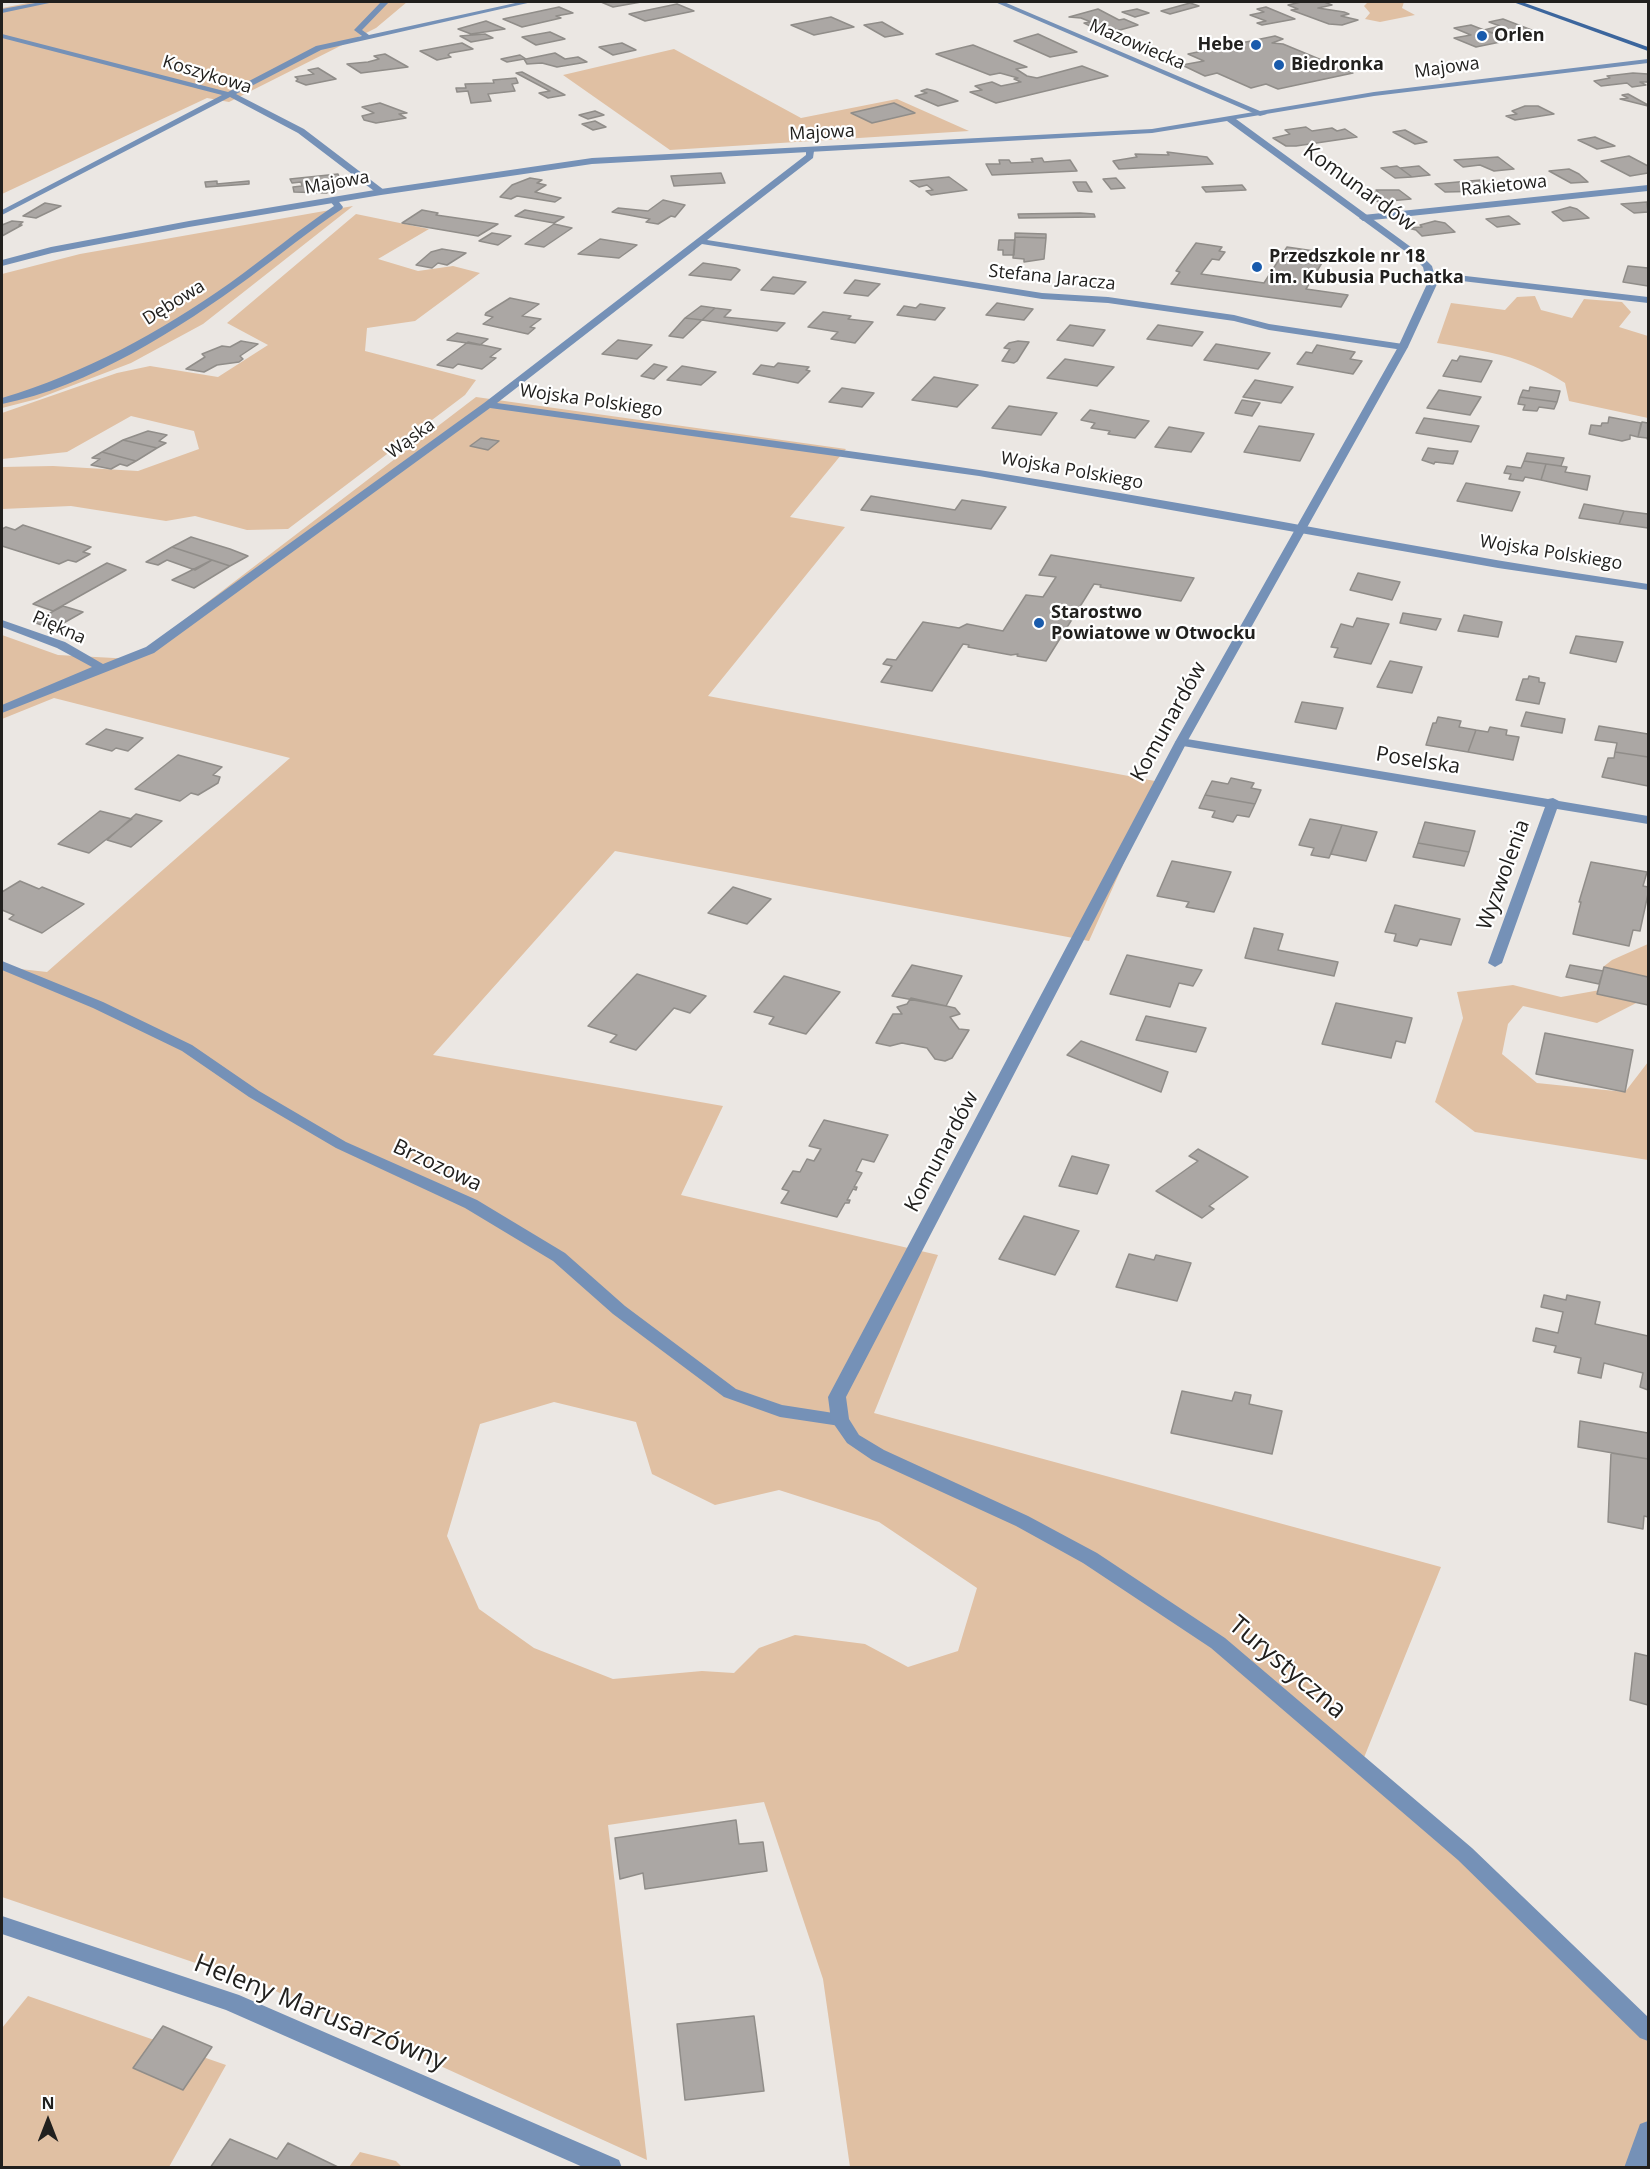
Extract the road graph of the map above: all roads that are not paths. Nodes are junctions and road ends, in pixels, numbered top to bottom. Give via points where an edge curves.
1 (50, 2) edge
2 (385, 2) edge
3 (528, 2) edge
4 (999, 2) edge
5 (1517, 2) edge
6 (2, 11) edge
7 (2, 36) edge
8 (366, 36) junction
9 (1648, 49) edge
10 (1648, 61) edge
11 (230, 96) junction
12 (1263, 114) junction
13 (1230, 119) junction
14 (810, 150) junction
15 (1648, 188) edge
16 (381, 192) junction
17 (333, 200) junction
18 (2, 213) edge
19 (1363, 218) junction
20 (698, 241) junction
21 (2, 263) edge
22 (1431, 275) junction
23 (1648, 300) edge
24 (1403, 347) junction
25 (2, 401) edge
26 (488, 405) junction
27 (1302, 530) junction
28 (1648, 586) edge
29 (2, 622) edge
30 (102, 668) junction
31 (2, 709) edge
32 (1181, 742) junction
33 (1553, 802) junction
34 (1648, 820) edge
35 (1495, 963) dead end
36 (2, 965) edge
37 (840, 1420) junction
38 (2, 1925) edge
39 (1648, 2031) edge
40 (1648, 2130) edge
41 (611, 2168) edge
42 (1635, 2168) edge

1 - 6 street
2 - 8 street via 358,30
3 - 8 street
4 - 12 street, Mazowiecka
5 - 9 main road
7 - 11 street, Koszykowa
8 - 11 street via 319,48
10 - 12 street, Majowa via 1477,80
11 - 16 street, Koszykowa via 301,131
11 - 18 street
12 - 13 street, Majowa
13 - 14 street, Majowa via 1141,131
13 - 19 street, Komunardów
14 - 16 street, Majowa via 592,161
14 - 20 street, Wąska via 810,156 794,171
15 - 19 street, Rakietowa
16 - 17 street, Majowa
17 - 21 street, Majowa via 51,250
17 - 25 street, Dębowa via 339,207 180,322 105,362 32,393
19 - 22 street, Komunardów via 1416,255
20 - 24 street, Stefana Jaracza via 1042,296 1108,300 1234,318
20 - 26 street, Wąska
22 - 23 street
22 - 24 street, Komunardów via 1430,291
24 - 27 street, Komunardów
26 - 27 street, Wojska Polskiego via 1050,484
26 - 30 street, Wąska via 150,650
27 - 28 street, Wojska Polskiego
27 - 32 street, Komunardów
29 - 30 street, Piękna via 61,645
30 - 31 street, Wąska
32 - 33 street, Poselska
32 - 37 street, Komunardów via 837,1397
33 - 34 street, Poselska
33 - 35 street, Wyzwolenia
36 - 37 street, Brzozowa via 187,1048 254,1094 341,1145 471,1204 559,1257 619,1310 730,1393 780,1411
37 - 39 street, Turystyczna via 853,1439 878,1455 1022,1521 1090,1558 1218,1643 1465,1854
38 - 41 street, Heleny Marusarzówny via 231,2002
40 - 42 street

